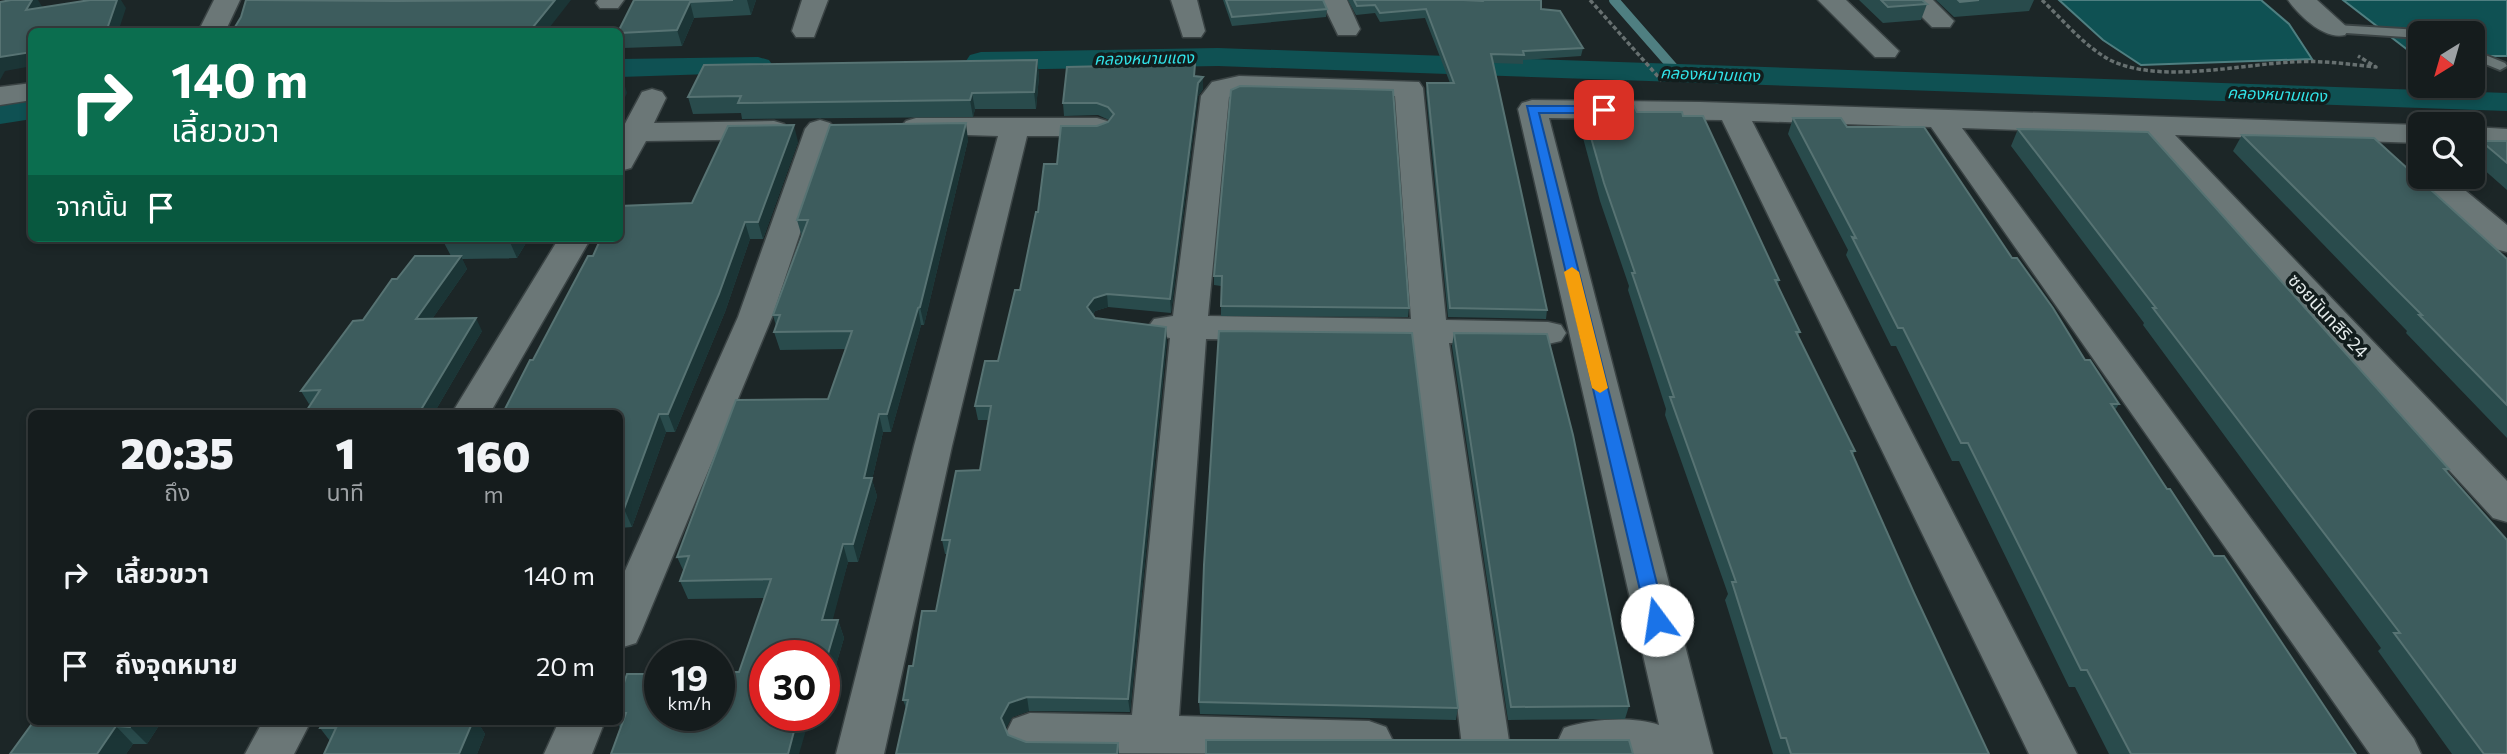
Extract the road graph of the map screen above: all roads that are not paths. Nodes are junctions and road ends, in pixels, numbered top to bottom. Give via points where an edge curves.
1 (226, 0) edge
2 (815, 0) edge
3 (1184, 0) edge
4 (1334, 0) edge
5 (1831, 0) edge
6 (1918, 0) edge
7 (2301, 0) edge
8 (1941, 21) dead end
9 (213, 28) edge
10 (1347, 29) dead end
11 (2336, 29) joint
12 (805, 31) dead end
13 (1192, 31) dead end
14 (2408, 33) edge
15 (1885, 51) dead end
16 (2485, 59) edge
17 (2500, 66) dead end
18 (28, 92) edge
19 (0, 96) edge
20 (652, 98) dead end
21 (1733, 113) junction
22 (1940, 119) junction
23 (2149, 125) junction
24 (1015, 126) junction
25 (1097, 127) edge
26 (889, 128) edge
27 (637, 132) junction
28 (2380, 132) junction
29 (2408, 133) edge
30 (2485, 137) edge
31 (2507, 138) edge
32 (2408, 156) edge
33 (623, 157) edge
34 (2445, 189) edge
35 (573, 242) edge
36 (2507, 242) edge
37 (1136, 324) edge
38 (1189, 329) junction
39 (1429, 330) junction
40 (1548, 333) edge
41 (473, 410) edge
42 (2507, 507) edge
43 (623, 623) edge
44 (286, 725) edge
45 (580, 725) edge
46 (1030, 733) dead end
47 (1153, 745) edge
48 (1483, 745) edge
49 (1669, 748) edge
50 (269, 754) edge
51 (568, 754) edge
52 (860, 754) edge
53 (2053, 754) edge
54 (2398, 754) edge

1 - 9 street
2 - 12 street
3 - 13 street
4 - 10 street
5 - 15 street
6 - 8 street
7 - 11 street
11 - 14 lane
16 - 17 lane
18 - 19 street
20 - 27 street
21 - 22 street
21 - 49 street via 1532,109
21 - 53 street
22 - 23 street
22 - 54 street
23 - 28 street
23 - 42 street, ซอยนันทสิริ 24
24 - 25 street
24 - 26 street
24 - 52 street
27 - 33 street
27 - 43 street via 834,129
28 - 29 street
28 - 32 street
30 - 31 street
34 - 36 street
35 - 41 street
37 - 38 street
38 - 39 street
38 - 39 street via 1215,96 1222,88 1239,84 1409,88
38 - 47 street
39 - 40 street
39 - 48 street
44 - 50 street
45 - 51 street
46 - 47 street
47 - 48 street
48 - 49 street

